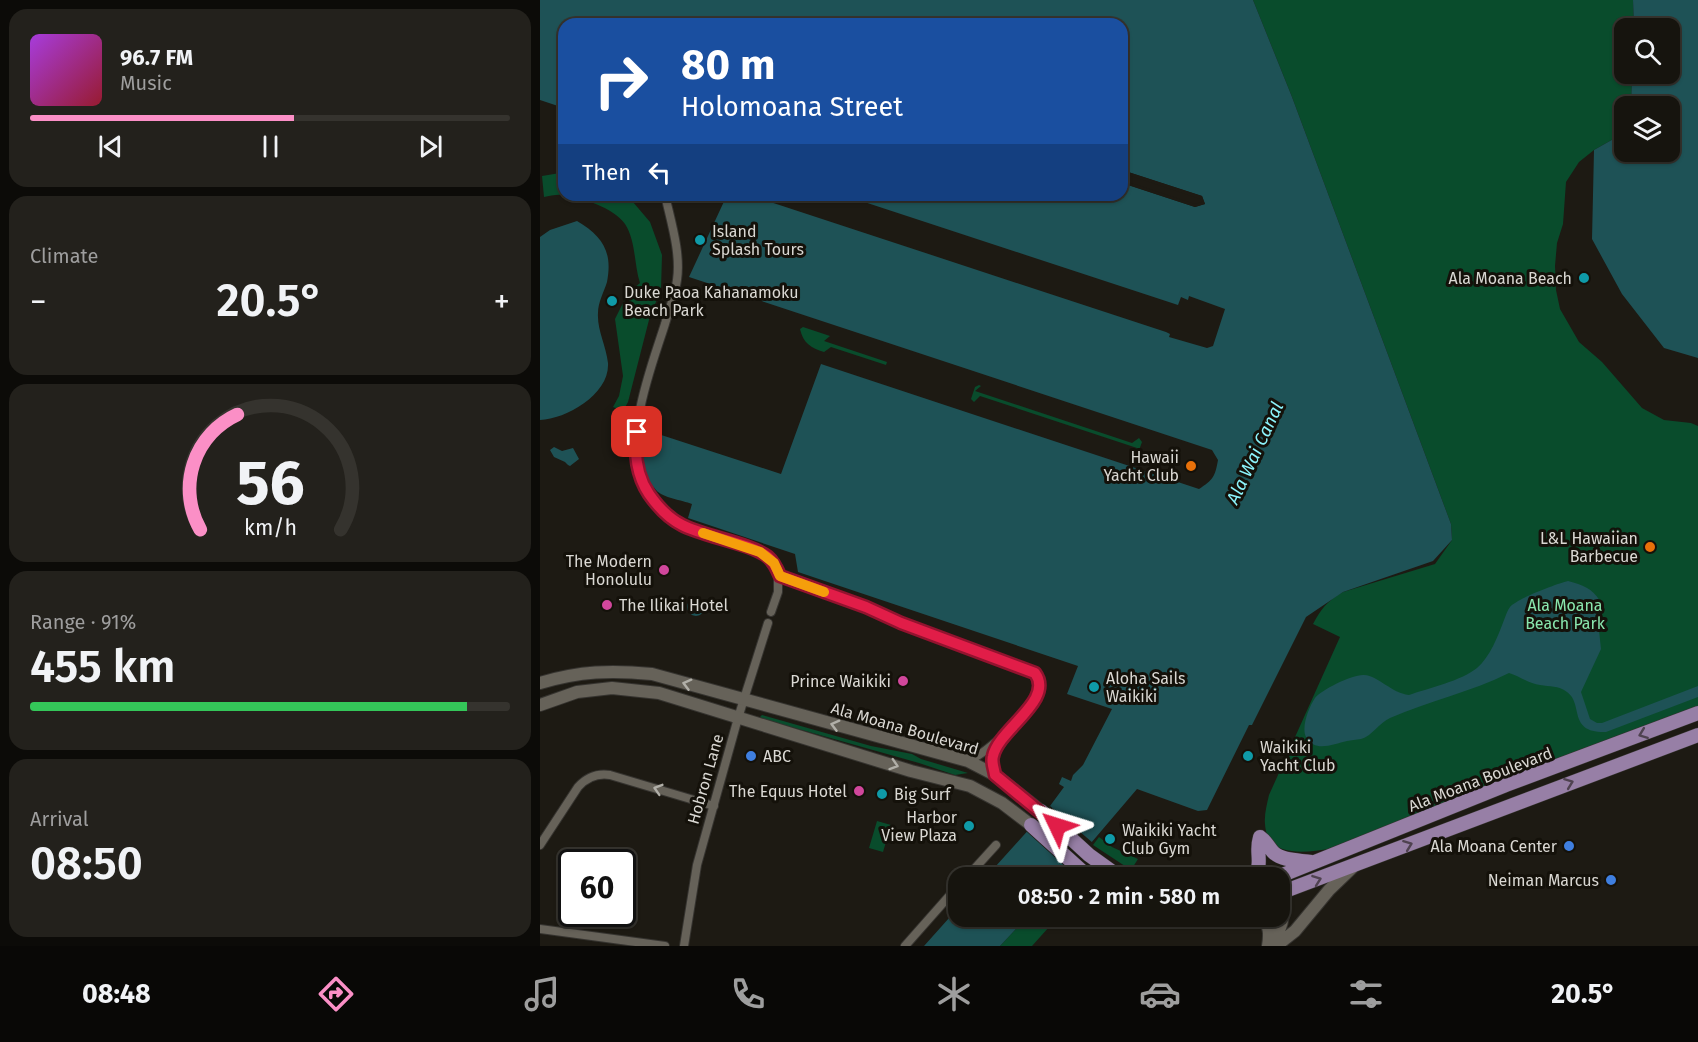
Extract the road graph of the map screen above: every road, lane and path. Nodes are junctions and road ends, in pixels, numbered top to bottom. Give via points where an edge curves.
1 (666, 201) edge
2 (780, 576) junction
3 (771, 612) dead end
4 (768, 624) dead end
5 (540, 683) edge
6 (744, 700) junction
7 (540, 705) edge
8 (1698, 713) edge
9 (738, 718) junction
10 (1006, 732) junction
11 (1698, 735) edge
12 (968, 761) junction
13 (995, 775) junction
14 (714, 806) junction
15 (1041, 811) joint
16 (1031, 825) joint
17 (540, 845) edge
18 (996, 845) dead end
19 (1314, 862) junction
20 (1353, 866) junction
21 (976, 867) edge
22 (1078, 867) edge
23 (1106, 867) edge
24 (1259, 867) edge
25 (1290, 871) edge
26 (1290, 889) edge
27 (948, 897) edge
28 (1268, 927) edge
29 (1282, 927) edge
30 (540, 929) edge
31 (665, 946) edge
32 (684, 946) edge
33 (904, 946) edge
34 (1269, 946) edge
35 (1276, 946) edge

1 - 2 street via 677,279 642,402 635,447 641,478 668,516 695,531 760,552 774,563
2 - 3 street
2 - 10 street via 1033,671 1039,681 1039,693
4 - 6 street, Hobron Lane
6 -> 5 main road, Ala Moana Boulevard via 652,675 615,670 568,675
6 - 9 street, Hobron Lane
12 -> 6 main road, Ala Moana Boulevard
7 - 9 main road via 577,692 612,688 659,693
8 -> 19 main road, Ala Moana Boulevard
9 - 14 street, Hobron Lane
9 -> 16 main road via 970,786 1002,802
10 - 12 street
10 - 13 street via 993,753
20 -> 11 main road
12 - 13 main road, Ala Moana Boulevard
13 - 15 main road, Ala Moana Boulevard
14 -> 17 street via 610,775 596,775 578,787
14 - 32 street, Hobron Lane via 695,870
15 - 23 main road, Ala Moana Boulevard
16 - 22 main road
18 - 21 street
19 - 24 main road via 1280,857 1260,837
19 - 25 main road, Ala Moana Boulevard
26 -> 20 main road
20 - 35 main road via 1295,931
27 - 33 street
28 - 34 main road
29 - 34 main road
30 - 31 street

